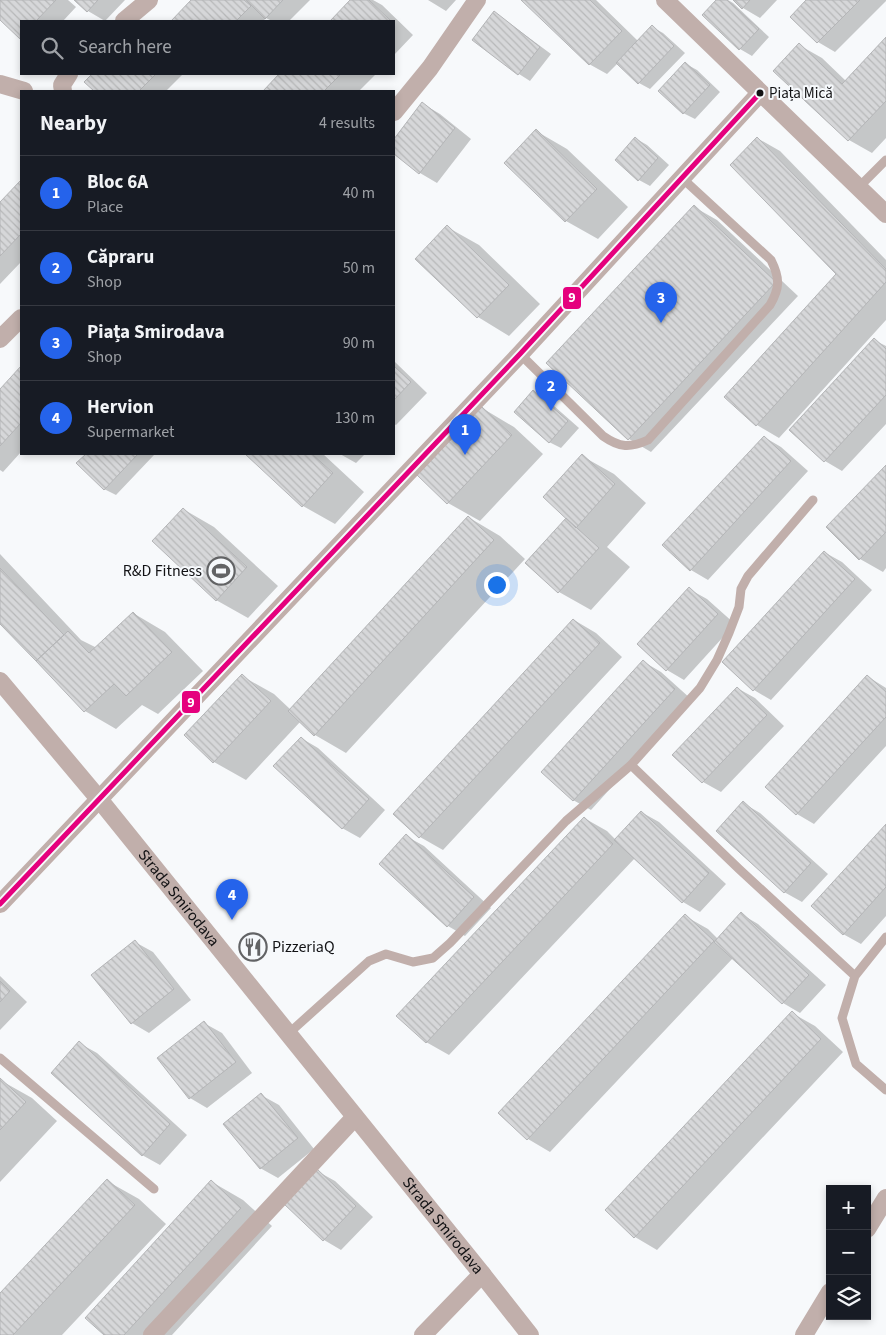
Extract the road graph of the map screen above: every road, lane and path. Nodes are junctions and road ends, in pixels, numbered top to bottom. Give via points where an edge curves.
1 (149, 0) edge
2 (478, 0) edge
3 (668, 1) edge
4 (125, 20) edge
5 (68, 75) edge
6 (0, 84) edge
7 (21, 90) edge
8 (63, 90) edge
9 (760, 93) junction
10 (395, 111) edge
11 (886, 160) edge
12 (682, 178) junction
13 (858, 188) junction
14 (886, 214) edge
15 (20, 319) edge
16 (0, 339) edge
17 (520, 354) junction
18 (813, 500) dead end
19 (0, 681) edge
20 (630, 765) junction
21 (99, 799) junction
22 (0, 904) edge
23 (886, 938) edge
24 (855, 976) junction
25 (288, 1034) junction
26 (0, 1058) edge
27 (886, 1090) edge
28 (356, 1117) junction
29 (154, 1189) dead end
30 (886, 1198) edge
31 (871, 1223) edge
32 (482, 1274) junction
33 (826, 1300) edge
34 (811, 1332) edge
35 (152, 1335) edge
36 (423, 1335) edge
37 (530, 1335) edge

1 - 4 street
2 - 10 street
3 - 9 street
5 - 8 street via 62,85
6 - 7 street
9 - 12 street
9 - 13 street
11 - 13 lane
12 - 17 street
12 - 17 lane via 772,260 778,283 770,305 648,440 625,446 611,442
13 - 14 street
15 - 16 street
17 - 21 street
18 - 20 lane via 748,576 741,589 739,607 729,634 700,688
19 - 21 street, Strada Smirodava
20 - 24 lane
20 - 25 lane via 566,821 432,958 413,962 386,954 369,960
21 - 22 street
21 - 25 street, Strada Smirodava
23 - 24 lane
24 - 27 lane via 842,1018 856,1064
25 - 28 street, Strada Smirodava
26 - 29 lane
28 - 32 street, Strada Smirodava
28 - 35 street
30 - 31 street
32 - 36 street
32 - 37 street, Strada Smirodava
33 - 34 street

